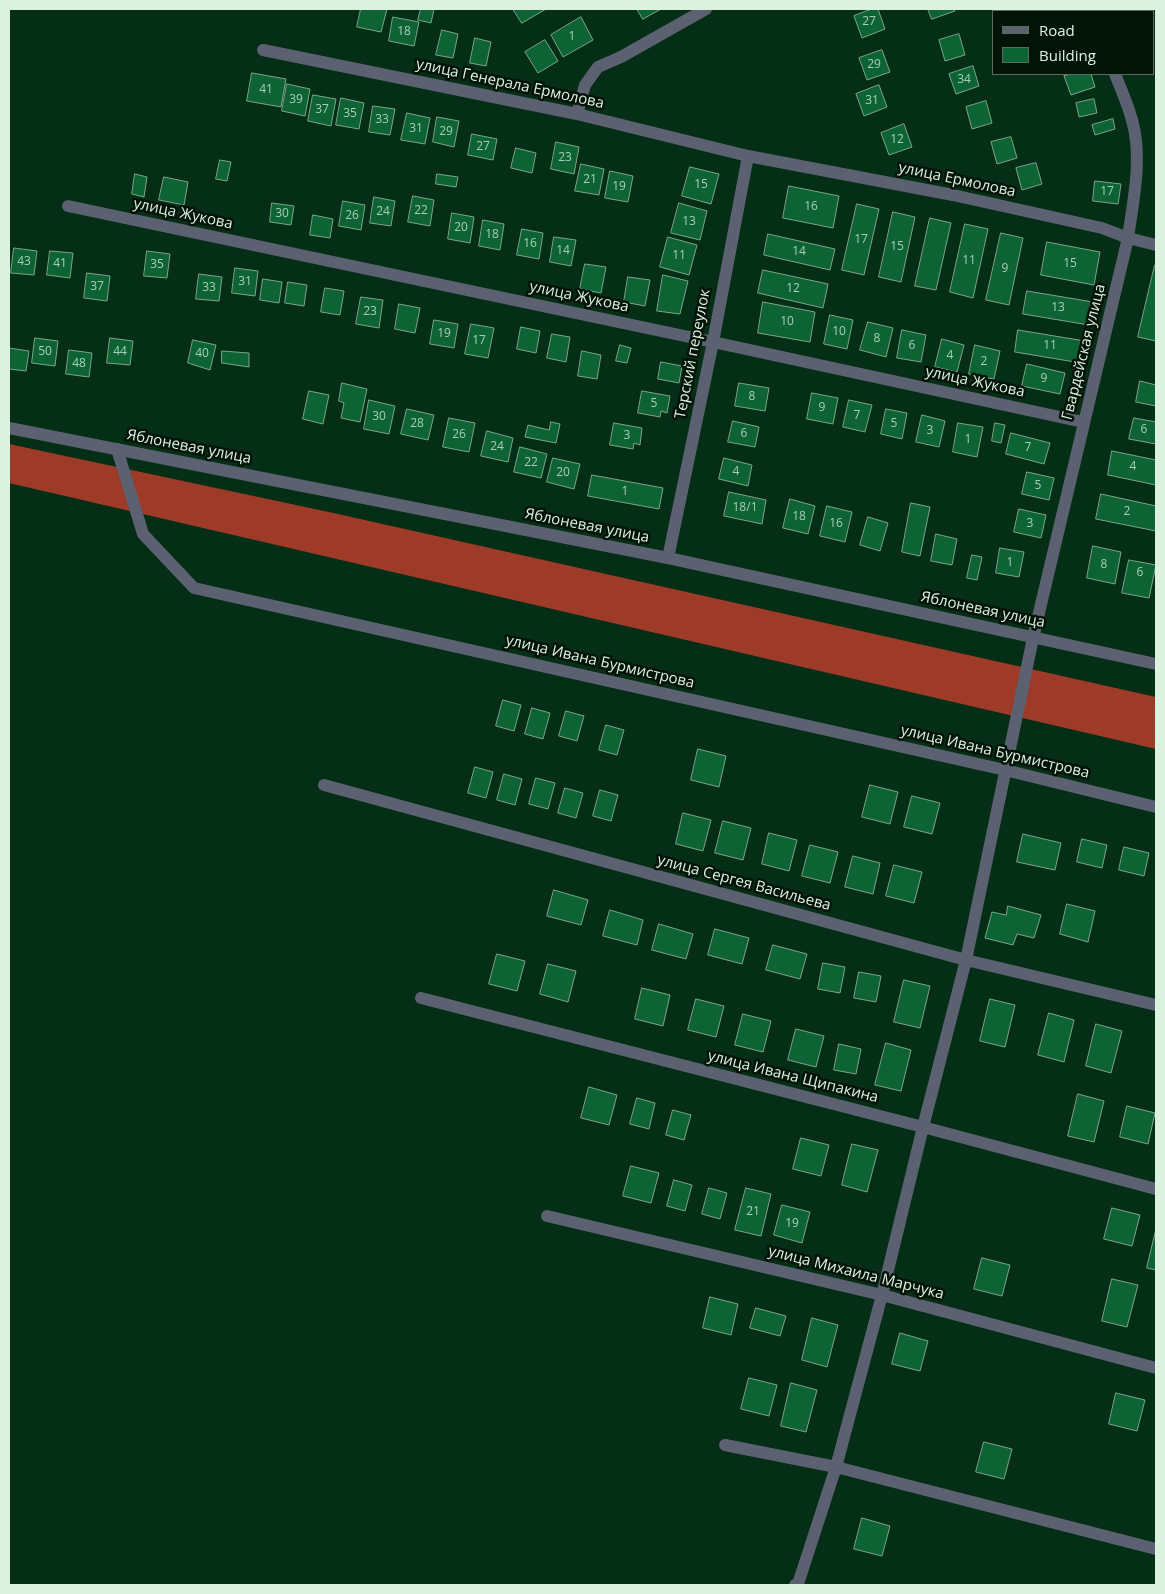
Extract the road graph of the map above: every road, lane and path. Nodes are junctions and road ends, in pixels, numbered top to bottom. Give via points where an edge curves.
1 (706, 9) edge
2 (263, 50) dead end
3 (1115, 75) edge
4 (577, 114) junction
5 (748, 156) junction
6 (68, 206) dead end
7 (1128, 238) junction
8 (1156, 245) edge
9 (713, 342) junction
10 (1083, 422) junction
11 (9, 428) edge
12 (117, 449) junction
13 (668, 558) junction
14 (1033, 638) junction
15 (1156, 664) edge
16 (1005, 770) junction
17 (324, 785) dead end
18 (1156, 807) edge
19 (966, 960) junction
20 (421, 998) dead end
21 (1156, 1005) edge
22 (923, 1127) junction
23 (1156, 1189) edge
24 (547, 1216) dead end
25 (882, 1295) junction
26 (1156, 1368) edge
27 (725, 1445) dead end
28 (836, 1467) junction
29 (1156, 1549) edge
30 (795, 1585) edge

1 - 4 street via 598,67 585,85
2 - 4 street, улица Генерала Ермолова
3 - 7 street, Гвардейская улица via 1133,122 1136,149 1137,178
4 - 5 street, улица Генерала Ермолова
5 - 7 street, улица Ермолова via 962,197 1102,228
5 - 9 street, Терский переулок
6 - 9 street, улица Жукова
7 - 8 street, улица Ермолова
7 - 10 street, Гвардейская улица
9 - 10 street, улица Жукова
9 - 13 street, Терский переулок
10 - 14 street, Гвардейская улица
11 - 12 street, Яблоневая улица
12 - 13 street, Яблоневая улица
12 - 16 street, улица Ивана Бурмистрова via 143,534 194,588
13 - 14 street, Яблоневая улица
14 - 15 street, Яблоневая улица
14 - 16 street, Гвардейская улица
16 - 18 street, улица Ивана Бурмистрова
16 - 19 street, Гвардейская улица
17 - 19 street, улица Сергея Васильева
19 - 21 street, улица Сергея Васильева
19 - 22 street, Гвардейская улица
20 - 22 street, улица Ивана Щипакина
22 - 23 street, улица Ивана Щипакина
22 - 25 street, Гвардейская улица
24 - 25 street, улица Михаила Марчука
25 - 26 street, улица Михаила Марчука
25 - 28 street, Гвардейская улица
27 - 28 street
28 - 29 street
28 - 30 street, Гвардейская улица via 798,1584

